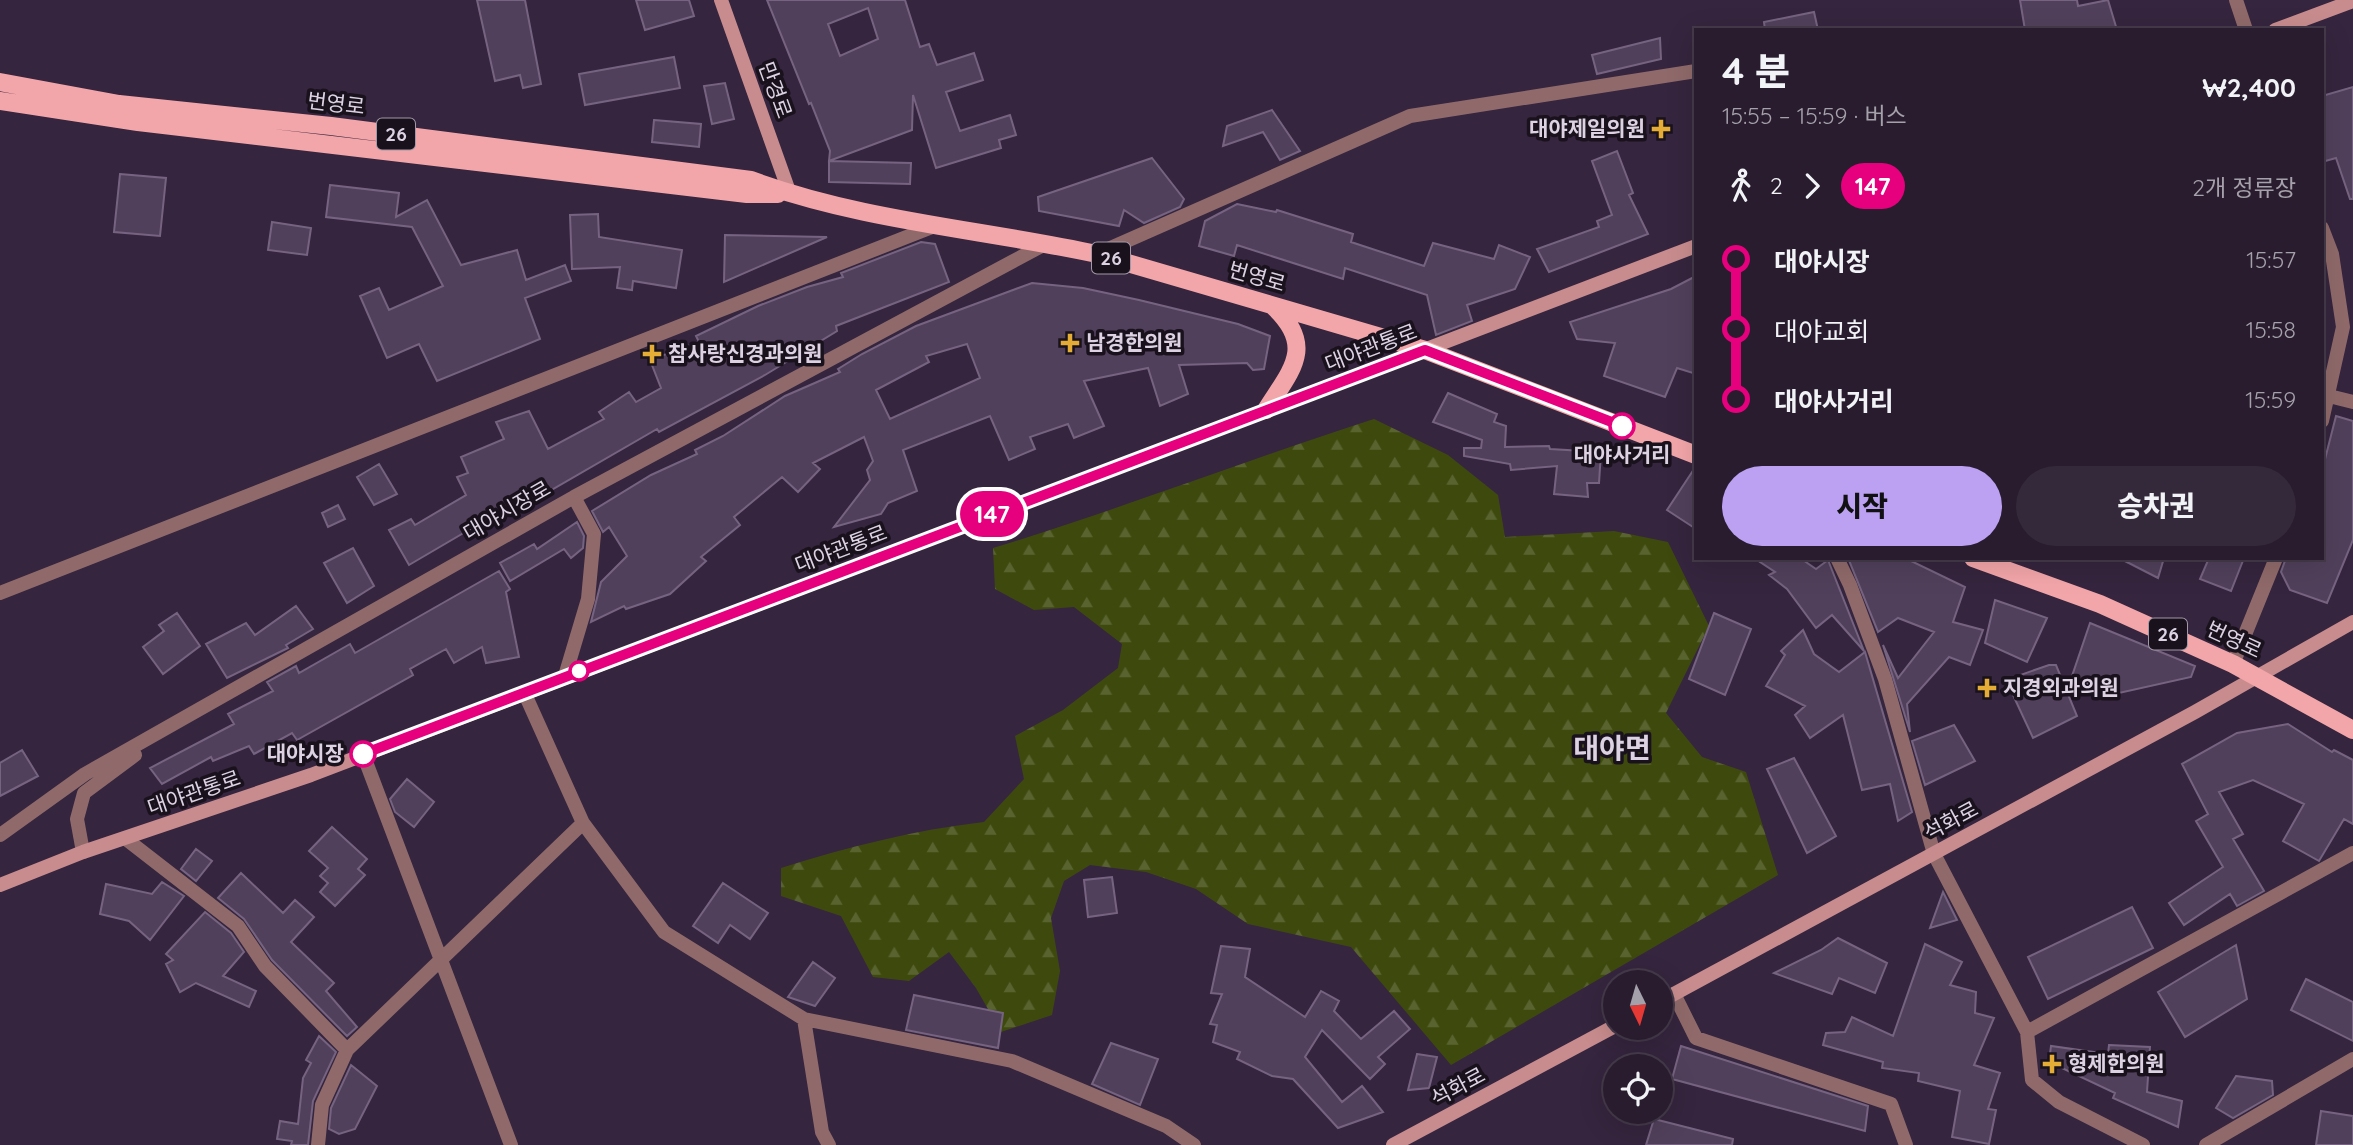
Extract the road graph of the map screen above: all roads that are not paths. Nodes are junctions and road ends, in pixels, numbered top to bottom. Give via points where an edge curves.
1 (721, 0) edge
2 (2236, 0) edge
3 (2353, 1) edge
4 (2245, 28) edge
5 (2280, 28) edge
6 (1694, 71) edge
7 (0, 82) edge
8 (0, 101) edge
9 (790, 194) junction
10 (932, 227) junction
11 (2324, 233) edge
12 (1047, 243) junction
13 (1694, 247) edge
14 (1097, 254) junction
15 (1271, 305) junction
16 (1425, 350) junction
17 (2329, 396) junction
18 (2353, 402) edge
19 (1266, 410) junction
20 (2324, 414) edge
21 (1694, 454) edge
22 (574, 497) junction
23 (1838, 560) edge
24 (1979, 560) edge
25 (2275, 560) edge
26 (0, 593) edge
27 (2353, 622) edge
28 (2233, 664) junction
29 (565, 676) junction
30 (2260, 677) junction
31 (524, 692) junction
32 (181, 720) junction
33 (2353, 730) edge
34 (363, 754) junction
35 (583, 823) junction
36 (0, 835) edge
37 (126, 839) junction
38 (83, 852) junction
39 (2353, 853) edge
40 (1934, 854) junction
41 (0, 885) edge
42 (440, 960) junction
43 (1674, 994) joint
44 (804, 1019) junction
45 (1603, 1032) edge
46 (2027, 1032) junction
47 (347, 1050) junction
48 (2353, 1059) edge
49 (318, 1145) edge
50 (512, 1145) edge
51 (829, 1145) edge
52 (1194, 1145) edge
53 (1393, 1145) edge
54 (1906, 1145) edge
55 (2143, 1145) edge
56 (2206, 1145) edge

1 - 9 main road, 만경로
2 - 4 street
3 - 5 main road
6 - 14 street via 1410,116
7 - 9 main road, 번영로 / 26 via 119,104 331,125 751,180
8 - 9 main road, 번영로 / 26 via 138,122 733,192
9 - 10 main road, 번영로 / 26
10 - 12 main road, 번영로 / 26
10 - 26 street
11 - 17 street via 2332,254 2343,327
12 - 14 main road, 번영로 / 26
12 - 22 street, 대야시장로
13 - 16 main road, 대야관통로
14 - 15 main road, 번영로 / 26
15 - 16 main road, 번영로 / 26
15 - 19 main road via 1292,324 1298,349 1292,368
16 - 19 main road, 대야관통로
16 - 21 main road, 번영로 / 26
17 - 18 street
17 - 20 street
19 - 29 main road, 대야관통로
22 - 29 street via 594,534 588,599
22 - 32 street, 대야시장로
23 - 40 street via 1885,679
24 - 28 main road, 번영로 / 26 via 2100,604
25 - 28 street
27 - 30 main road, 석화로
28 - 30 main road, 번영로 / 26
29 - 31 main road, 대야관통로
30 - 33 main road, 번영로 / 26
30 - 40 main road, 석화로
31 - 34 main road, 대야관통로
31 - 35 street
32 - 36 street, 대야시장로 via 85,774
32 - 38 street via 84,793 77,819
34 - 37 main road, 대야관통로
34 - 42 street
35 - 42 street
35 - 44 street via 664,932
37 - 38 main road, 대야관통로
37 - 47 street via 238,926 265,966
38 - 41 main road, 대야관통로
39 - 46 street
40 - 43 main road, 석화로
40 - 46 street
42 - 47 street
42 - 50 street
43 - 54 street via 1696,1038 1891,1104
44 - 51 street via 822,1132
44 - 52 street via 1012,1061 1166,1126
45 - 53 main road, 석화로
46 - 55 street via 2032,1080 2059,1102
47 - 49 street via 322,1105
48 - 56 street

